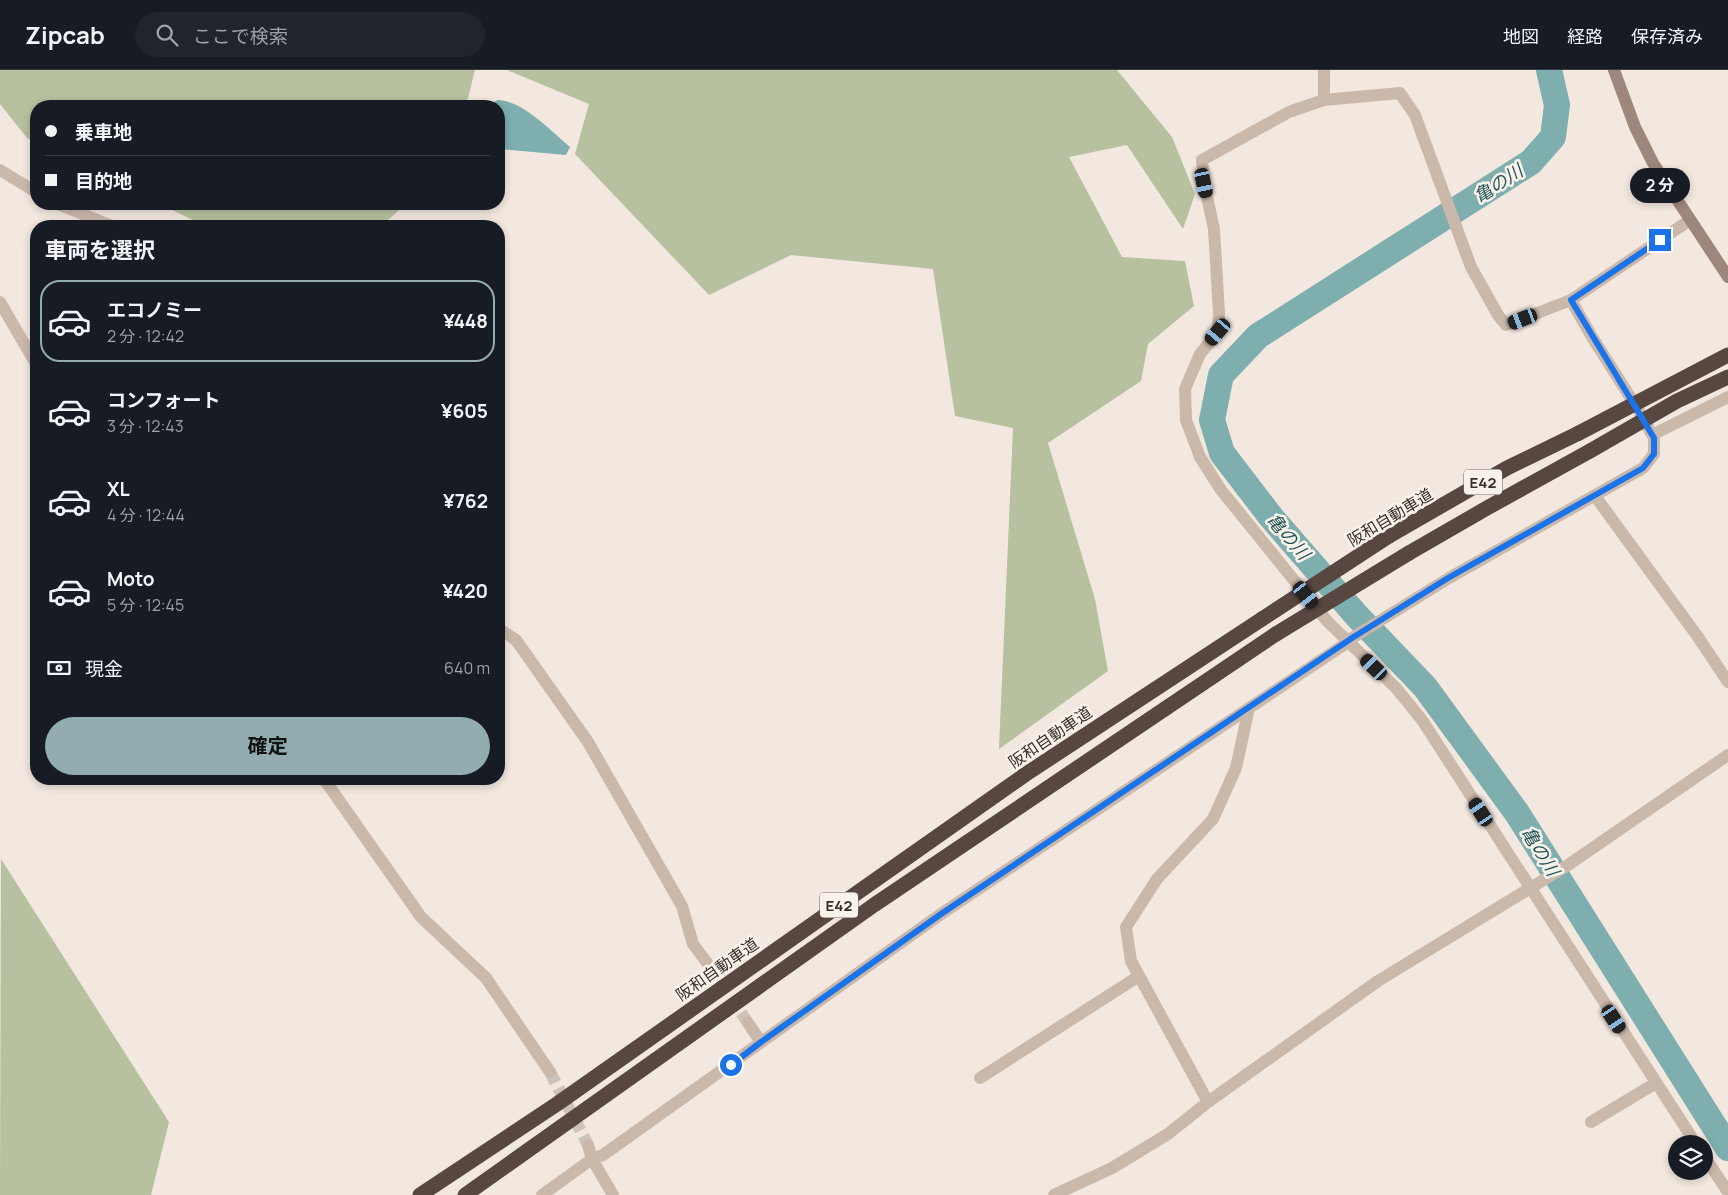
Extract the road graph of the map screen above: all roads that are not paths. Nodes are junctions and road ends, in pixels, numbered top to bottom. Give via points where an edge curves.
1 (1324, 70) edge
2 (1614, 70) edge
3 (1324, 100) junction
4 (0, 170) edge
5 (30, 188) edge
6 (73, 210) edge
7 (97, 220) edge
8 (1690, 220) junction
9 (1728, 277) edge
10 (1571, 300) junction
11 (0, 302) edge
12 (30, 354) edge
13 (1728, 355) edge
14 (1728, 377) edge
15 (1728, 397) edge
16 (1652, 435) junction
17 (1595, 496) junction
18 (505, 633) edge
19 (1350, 640) junction
20 (1728, 682) edge
21 (1249, 708) junction
22 (1728, 755) edge
23 (328, 785) edge
24 (1530, 889) junction
25 (711, 968) tunnel mouth
26 (1139, 976) junction
27 (748, 1023) tunnel mouth
28 (761, 1042) junction
29 (550, 1072) tunnel mouth
30 (980, 1078) dead end
31 (1656, 1083) junction
32 (1208, 1102) junction
33 (1590, 1122) dead end
34 (1690, 1135) edge
35 (588, 1145) tunnel mouth
36 (592, 1159) junction
37 (1713, 1170) edge
38 (1728, 1192) edge
39 (420, 1195) edge
40 (465, 1195) edge
41 (542, 1195) edge
42 (613, 1195) edge
43 (1054, 1195) edge

1 - 3 street
2 - 8 main road via 1650,156
3 - 10 street via 1400,93 1415,115 1471,267 1506,325
3 - 19 street via 1289,112 1202,160 1214,229 1218,332 1200,354 1185,389 1186,420 1200,457 1221,490 1327,621
4 - 5 street
6 - 7 street
8 - 9 main road
8 - 10 street
10 - 16 street
11 - 12 street
13 - 39 highway, 阪和自動車道 / E42, bridge via 1507,468 1390,536 1026,774 557,1104
14 - 40 highway, E42, bridge via 1677,401 1486,508 1276,634 874,905
15 - 16 street
16 - 17 street via 1654,454 1643,468
17 - 19 street via 1448,578
17 - 20 street
18 - 25 street via 516,640 588,742 682,906 693,944
19 - 21 street
19 - 24 street via 1422,720
21 - 26 street via 1236,768 1213,819 1157,879 1126,927 1131,962
21 - 28 street via 949,908
22 - 24 street
23 - 29 street via 421,917 486,978
24 - 31 street
24 - 32 street via 1378,981
26 - 30 street
26 - 32 street
27 - 28 street
28 - 36 street via 603,1155
31 - 33 street
31 - 34 street
32 - 43 street via 1168,1134 1112,1168
35 - 36 street
36 - 41 street
36 - 42 street
37 - 38 street

